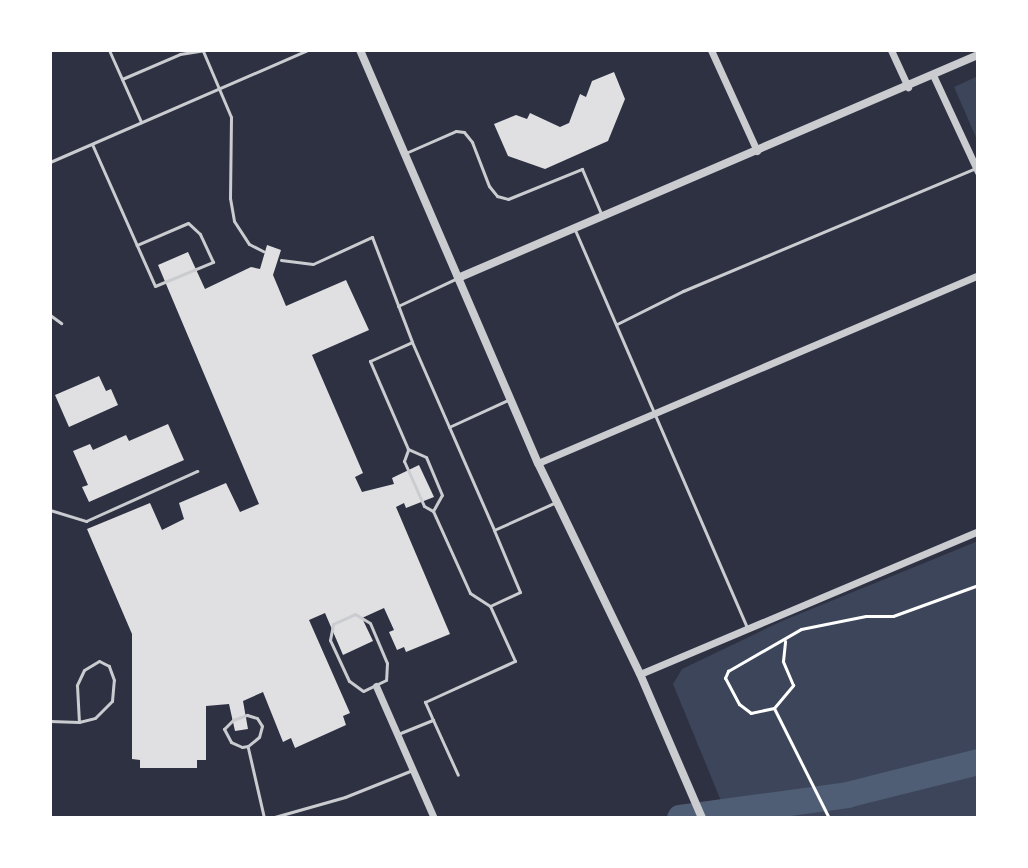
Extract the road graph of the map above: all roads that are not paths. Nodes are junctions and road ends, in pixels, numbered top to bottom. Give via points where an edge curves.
1 (109, 50) edge
2 (204, 50) edge
3 (307, 50) edge
4 (360, 50) edge
5 (711, 50) edge
6 (891, 50) edge
7 (978, 55) edge
8 (933, 75) junction
9 (122, 79) junction
10 (908, 87) junction
11 (219, 88) junction
12 (141, 122) junction
13 (92, 144) junction
14 (757, 151) junction
15 (404, 153) junction
16 (50, 162) edge
17 (977, 170) edge
18 (602, 217) junction
19 (574, 228) junction
20 (137, 245) junction
21 (263, 251) dead end
22 (281, 260) dead end
23 (978, 275) edge
24 (458, 278) junction
25 (398, 306) junction
26 (50, 315) edge
27 (61, 323) dead end
28 (617, 324) junction
29 (412, 342) junction
30 (511, 399) junction
31 (655, 413) junction
32 (449, 427) junction
33 (408, 449) junction
34 (538, 463) junction
35 (197, 471) dead end
36 (557, 502) junction
37 (50, 510) edge
38 (433, 511) junction
39 (494, 530) junction
40 (978, 531) edge
41 (490, 606) junction
42 (749, 630) junction
43 (640, 674) junction
44 (376, 686) junction
45 (433, 720) junction
46 (50, 721) edge
47 (79, 722) junction
48 (398, 734) junction
49 (248, 746) junction
50 (414, 770) junction
51 (458, 775) dead end
52 (264, 818) edge
53 (271, 818) edge
54 (434, 818) edge
55 (702, 818) edge

1 - 9 lane
2 - 9 lane via 180,54
2 - 11 lane
3 - 11 lane
4 - 15 street
5 - 14 street
6 - 10 street
7 - 8 street
8 - 10 street
8 - 17 street
9 - 12 lane
10 - 14 street
11 - 12 lane
11 - 21 lane via 231,117 234,221 249,244
12 - 13 lane
13 - 16 lane
13 - 20 lane
14 - 18 street
15 - 18 lane via 464,132 489,186 508,199 582,169
15 - 24 street
17 - 28 lane via 683,291
18 - 19 street
19 - 24 street
19 - 28 lane
20 - 20 lane via 155,286 213,262 200,234 188,223
22 - 25 lane via 313,264 372,237
23 - 31 street
24 - 25 lane
24 - 30 street
25 - 29 lane
26 - 27 lane
28 - 31 lane
29 - 32 lane
29 - 33 lane via 370,361
30 - 32 lane
30 - 34 street
31 - 34 street
31 - 42 lane
32 - 39 lane
33 - 38 lane via 404,461 424,506
33 - 38 lane via 426,457 442,495
34 - 36 street
35 - 37 lane via 86,521
36 - 39 lane
36 - 43 street
38 - 41 lane via 470,593
39 - 41 lane via 520,592
40 - 42 street
41 - 45 lane via 515,661 425,702
42 - 43 street
43 - 55 street
44 - 44 lane via 363,691 349,681 330,640 333,624 355,614 370,623 387,663 386,680
44 - 48 street
45 - 48 lane
45 - 51 lane
46 - 47 lane
47 - 47 lane via 77,685 84,670 99,661 109,666 114,680 112,701 95,718
48 - 50 street
49 - 49 lane via 262,726 247,715 224,729 231,742
49 - 52 lane
50 - 53 lane
50 - 54 street

